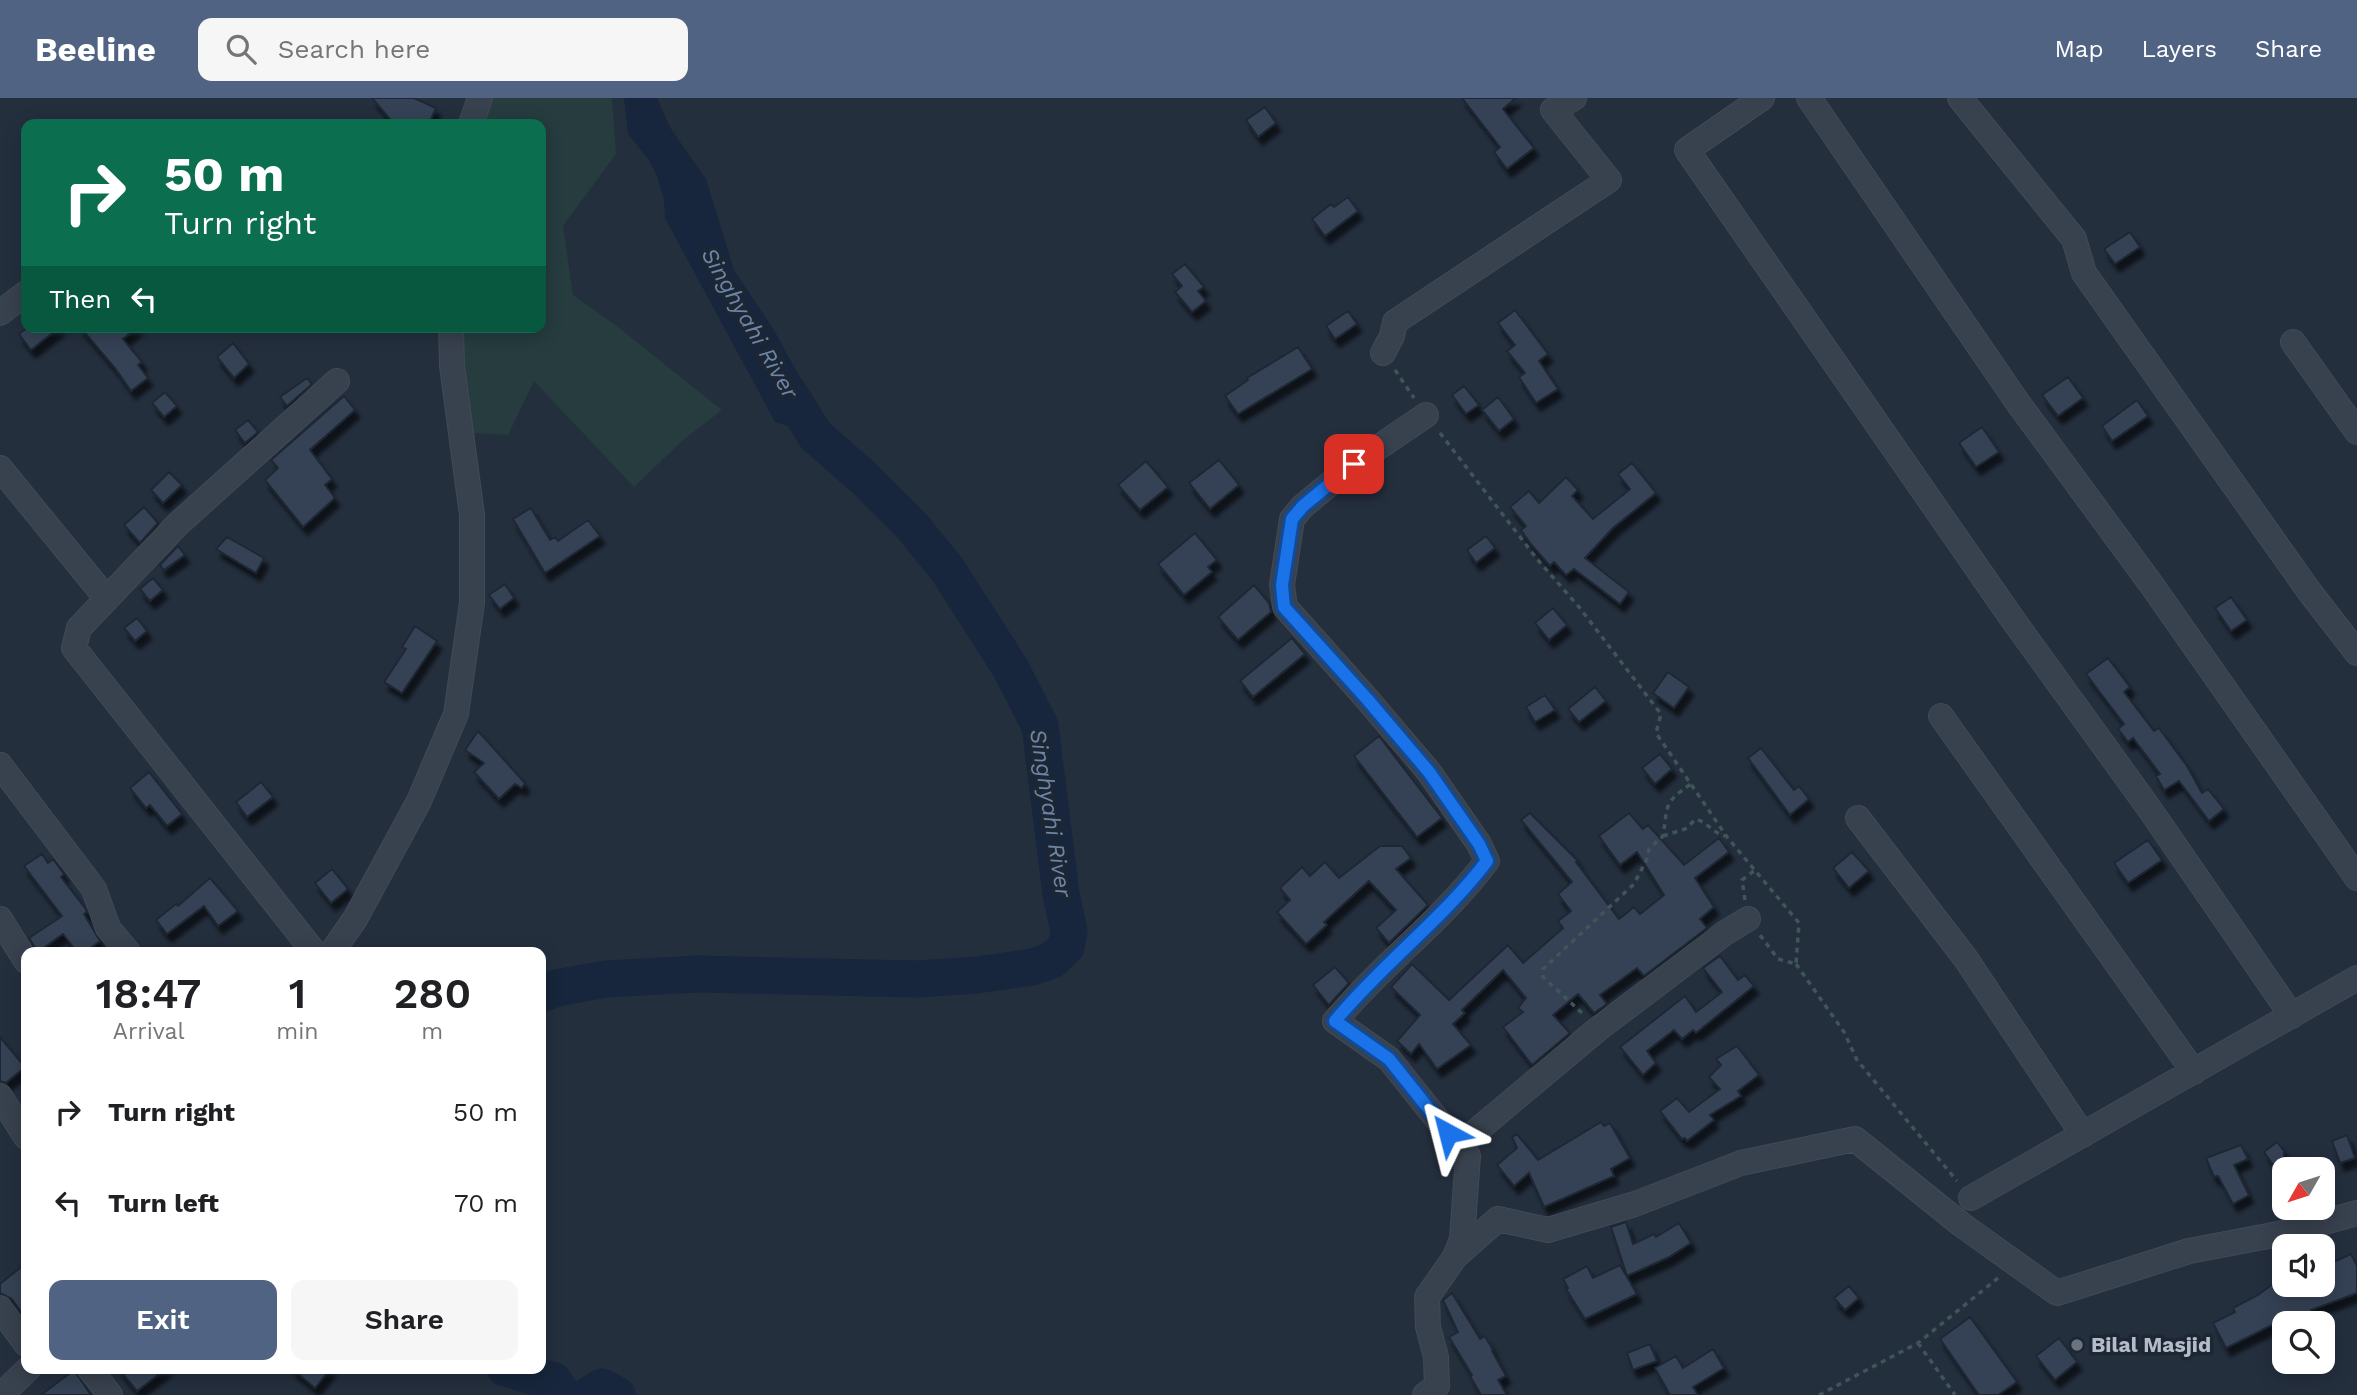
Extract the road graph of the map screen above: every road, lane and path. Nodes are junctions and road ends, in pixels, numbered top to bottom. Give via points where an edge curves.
1 (480, 98) edge
2 (1762, 98) edge
3 (1809, 98) edge
4 (1960, 98) edge
5 (1557, 102) edge
6 (473, 119) edge
7 (21, 297) edge
8 (0, 313) edge
9 (451, 333) edge
10 (2293, 342) dead end
11 (1382, 353) joint
12 (337, 381) dead end
13 (1426, 415) junction
14 (2357, 432) edge
15 (0, 468) edge
16 (107, 598) junction
17 (2357, 653) edge
18 (1941, 716) dead end
19 (0, 765) edge
20 (1691, 784) junction
21 (1858, 818) dead end
22 (1663, 836) junction
23 (1727, 837) junction
24 (1755, 870) junction
25 (2357, 878) edge
26 (0, 919) edge
27 (1748, 919) junction
28 (124, 947) edge
29 (310, 947) edge
30 (335, 947) edge
31 (21, 953) edge
32 (1796, 964) junction
33 (2357, 978) edge
34 (2291, 1016) junction
35 (1598, 1029) junction
36 (2194, 1072) junction
37 (0, 1096) edge
38 (21, 1128) edge
39 (2083, 1135) junction
40 (1462, 1143) junction
41 (1971, 1198) joint
42 (2357, 1213) edge
43 (1455, 1257) junction
44 (2016, 1264) junction
45 (0, 1308) edge
46 (21, 1337) edge
47 (1918, 1343) junction
48 (23, 1374) edge
49 (94, 1374) edge
50 (1, 1395) edge
51 (110, 1395) edge
52 (1425, 1395) edge
53 (1819, 1395) edge
54 (1955, 1395) edge

1 - 6 street
2 - 34 street via 1687,150
3 - 25 street via 2018,403
4 - 17 street via 2074,239 2084,273
5 - 11 street via 1609,180 1395,322
7 - 8 street
9 - 30 street via 472,515 471,603 456,714 419,801
10 - 14 street
11 - 13 path
12 - 16 street via 178,524
13 - 20 path via 1661,714 1656,733
13 - 40 street via 1303,506 1292,519 1282,585 1284,607 1429,772 1487,861 1335,1021 1389,1059 1448,1133
15 - 16 street
16 - 29 street via 79,628 74,648
18 - 36 street
19 - 28 street via 94,889 108,928
20 - 22 path via 1672,797
20 - 23 path
21 - 39 street via 1966,959
22 - 23 path via 1685,829 1696,819
22 - 35 path via 1648,849 1634,884 1543,969 1543,977
23 - 24 path
24 - 27 path via 1742,880
24 - 32 path via 1799,923
26 - 31 street
27 - 32 path via 1778,959
27 - 35 street
32 - 41 path via 1844,1032 1857,1060
33 - 34 street
34 - 36 street
35 - 40 street
36 - 39 street
37 - 38 street
39 - 41 street
40 - 43 street via 1468,1156 1462,1239
42 - 44 street via 2289,1232 2189,1251 2057,1293
43 - 44 street via 1498,1219 1548,1230 1635,1204 1741,1163 1855,1139
43 - 52 street via 1427,1297 1437,1386
44 - 47 path
45 - 46 street
47 - 53 path
47 - 54 path
48 - 50 street
49 - 51 street

